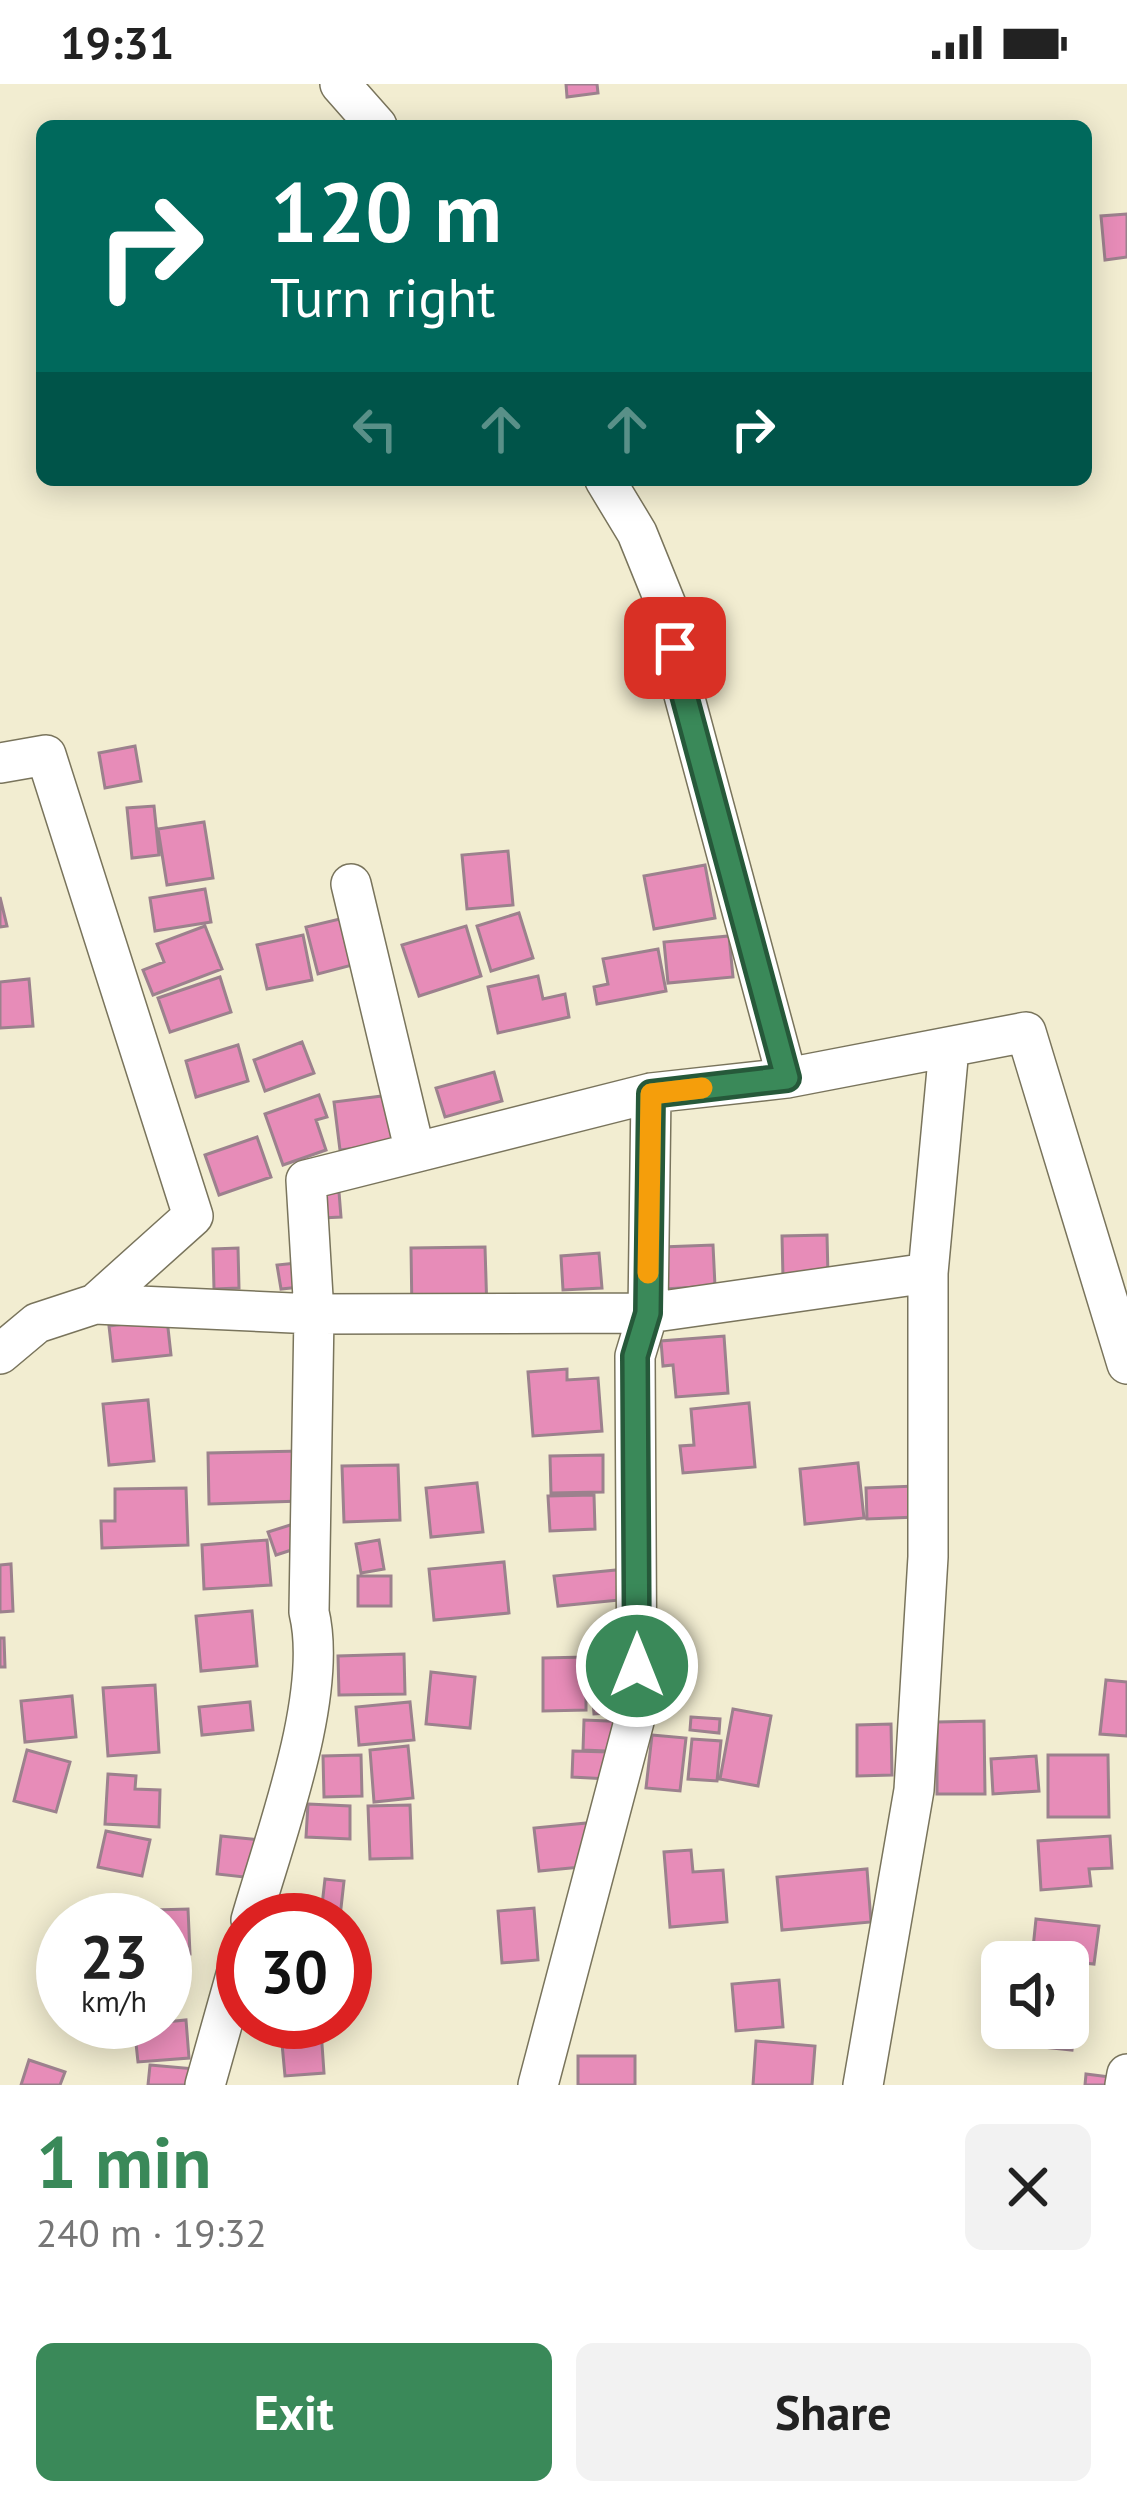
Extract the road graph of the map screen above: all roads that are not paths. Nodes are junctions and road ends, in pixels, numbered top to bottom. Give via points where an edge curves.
1 (340, 84) edge
2 (372, 120) edge
3 (609, 486) edge
4 (0, 763) edge
5 (351, 884) dead end
6 (949, 1048) junction
7 (787, 1078) junction
8 (651, 1094) junction
9 (416, 1152) junction
10 (928, 1273) junction
11 (95, 1304) junction
12 (648, 1313) junction
13 (314, 1314) junction
14 (0, 1354) edge
15 (1127, 1364) edge
16 (259, 1893) edge
17 (216, 2046) edge
18 (1127, 2074) edge
19 (205, 2085) edge
20 (538, 2085) edge
21 (863, 2085) edge
22 (1125, 2085) edge

1 - 2 street
3 - 7 street via 669,612 681,684
4 - 11 street via 46,755 193,1216
5 - 9 street
6 - 7 street
6 - 10 street
6 - 15 street via 1026,1032
7 - 8 street
8 - 9 street
8 - 12 street
9 - 13 street via 306,1180
10 - 12 street
10 - 21 street via 928,1557 914,1790
11 - 13 street
11 - 14 street via 37,1323
12 - 13 street
12 - 20 street via 635,1356 638,1710
13 - 16 street via 308,1612 316,1642 299,1750
17 - 19 street
18 - 22 street

